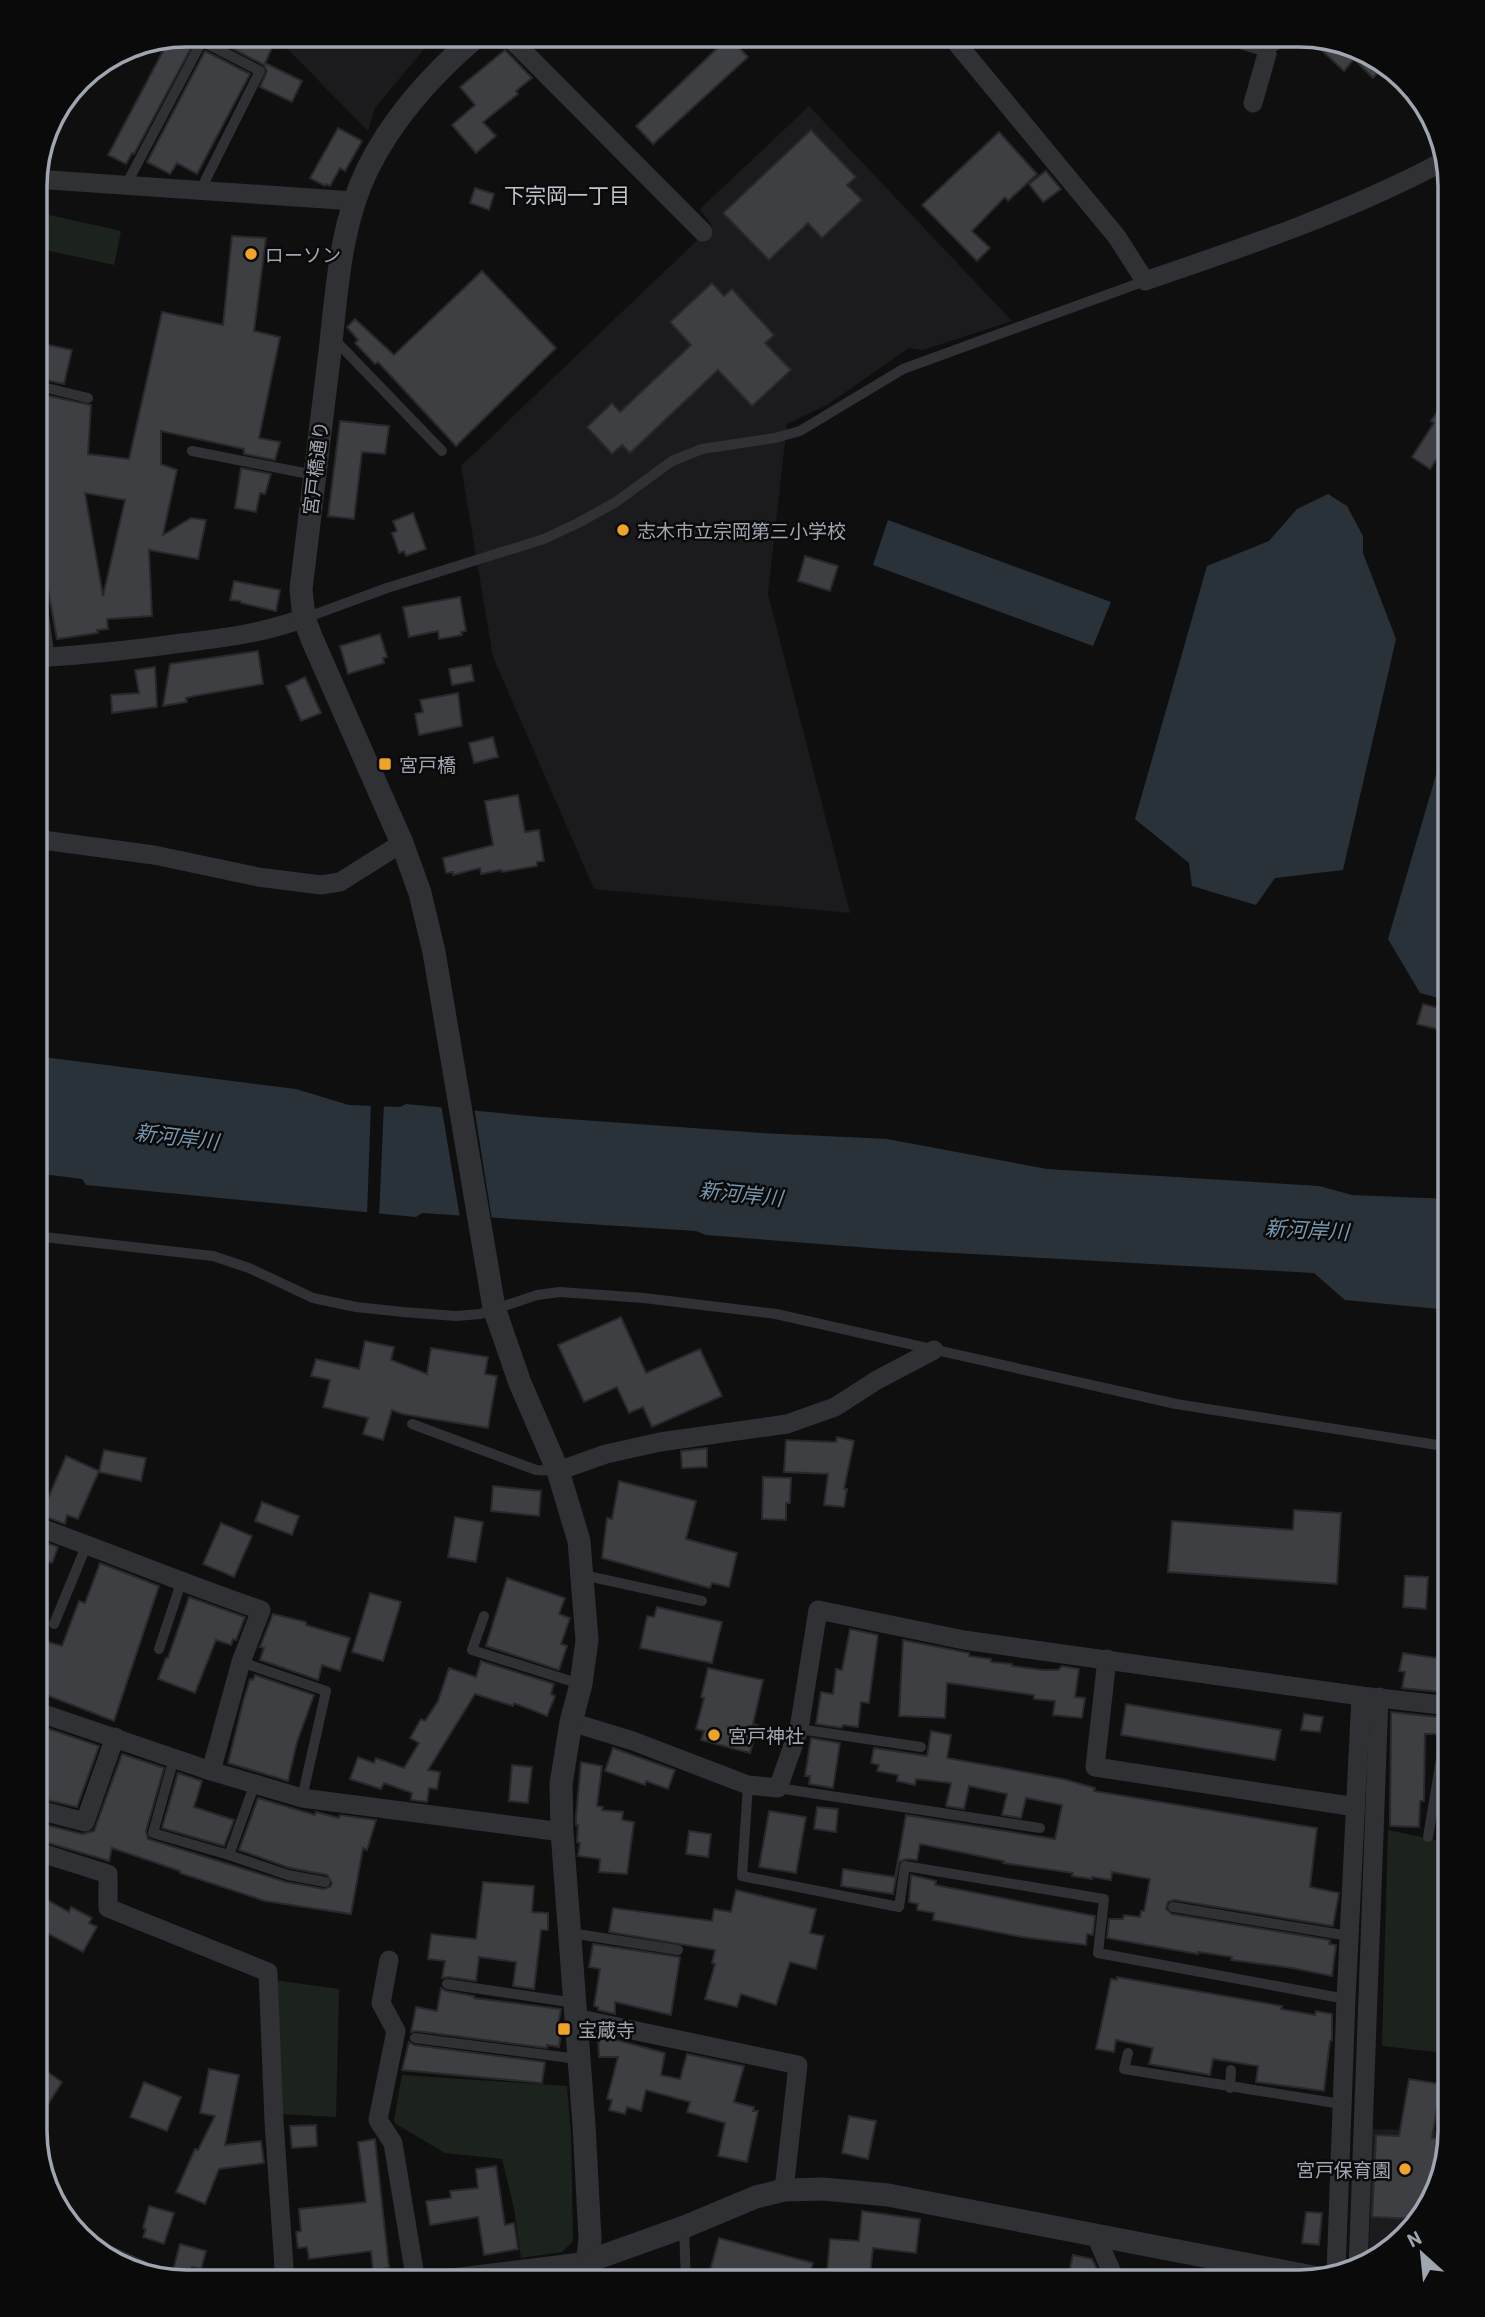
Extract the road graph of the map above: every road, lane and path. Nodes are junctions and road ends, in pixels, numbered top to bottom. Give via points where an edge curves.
1 (198, 48) edge
2 (216, 48) edge
3 (464, 48) edge
4 (520, 48) edge
5 (961, 48) edge
6 (1265, 48) edge
7 (1253, 103) dead end
8 (1436, 165) edge
9 (48, 180) edge
10 (126, 185) junction
11 (201, 189) junction
12 (354, 201) junction
13 (703, 232) dead end
14 (1146, 281) junction
15 (332, 336) junction
16 (48, 388) edge
17 (88, 398) dead end
18 (442, 451) dead end
19 (192, 452) dead end
20 (314, 475) junction
21 (304, 618) junction
22 (48, 657) edge
23 (48, 841) edge
24 (402, 843) junction
25 (47, 1237) edge
26 (494, 1308) junction
27 (934, 1350) junction
28 (412, 1424) dead end
29 (1438, 1445) edge
30 (558, 1471) junction
31 (47, 1530) edge
32 (87, 1545) junction
33 (583, 1575) junction
34 (181, 1583) junction
35 (702, 1601) dead end
36 (484, 1616) dead end
37 (54, 1624) dead end
38 (159, 1649) dead end
39 (1107, 1660) junction
40 (241, 1662) junction
41 (581, 1684) junction
42 (1370, 1697) junction
43 (1438, 1705) edge
44 (47, 1715) edge
45 (571, 1722) junction
46 (799, 1728) junction
47 (115, 1737) junction
48 (922, 1747) dead end
49 (174, 1758) junction
50 (211, 1771) junction
51 (1438, 1777) edge
52 (254, 1786) junction
53 (748, 1786) junction
54 (778, 1788) junction
55 (302, 1798) junction
56 (1356, 1807) junction
57 (47, 1812) edge
58 (1040, 1828) dead end
59 (562, 1832) junction
60 (1428, 1837) dead end
61 (47, 1855) edge
62 (229, 1855) junction
63 (325, 1882) dead end
64 (1173, 1907) dead end
65 (570, 1933) junction
66 (1349, 1936) junction
67 (678, 1950) dead end
68 (389, 1960) dead end
69 (447, 1984) dead end
70 (1346, 1999) junction
71 (575, 2011) junction
72 (415, 2038) dead end
73 (1128, 2053) dead end
74 (578, 2059) junction
75 (1231, 2070) dead end
76 (1230, 2088) junction
77 (1341, 2104) junction
78 (783, 2190) junction
79 (684, 2227) junction
80 (1096, 2236) junction
81 (1358, 2256) edge
82 (1336, 2264) edge
83 (284, 2269) edge
84 (415, 2269) edge
85 (587, 2269) edge
86 (593, 2269) edge
87 (686, 2269) edge
88 (1111, 2270) edge
89 (1276, 2270) edge

1 - 10 lane
2 - 11 lane via 260,71
3 - 12 street, 宮戸橋通り via 400,116
4 - 13 street
5 - 14 street via 1117,237
6 - 7 street
8 - 14 street via 1322,218
9 - 10 street
10 - 11 street
11 - 12 street
12 - 15 street, 宮戸橋通り
14 - 21 lane via 903,369 800,431 702,449 672,461 616,502 544,539
15 - 18 lane
15 - 20 street, 宮戸橋通り
16 - 17 lane
19 - 20 lane
20 - 21 street, 宮戸橋通り via 300,589
21 - 22 street via 251,634
21 - 24 street, 宮戸橋通り
23 - 24 street via 321,886 340,882
24 - 26 street, 宮戸橋通り via 427,921
25 - 26 lane via 213,1256 313,1298 356,1307 456,1316
26 - 27 lane via 560,1292 644,1298 776,1314
26 - 30 street, 宮戸橋通り
27 - 29 lane via 1176,1404
27 - 30 street via 835,1407 787,1424 660,1442
28 - 30 lane via 536,1470
30 - 33 street, 宮戸橋通り via 573,1516
31 - 32 street
32 - 34 street
32 - 37 lane
33 - 35 lane
33 - 41 street, 宮戸橋通り via 587,1640
34 - 38 lane
34 - 40 street via 261,1610
36 - 41 lane via 472,1650
39 - 42 street
39 - 46 street via 964,1640 818,1610
39 - 56 street via 1095,1767
40 - 50 street
40 - 55 lane via 326,1691
41 - 45 street, 宮戸橋通り
42 - 43 street
42 - 56 street
42 - 81 street
44 - 47 street
45 - 53 street
45 - 59 street, 宮戸橋通り via 561,1784
46 - 48 lane
46 - 54 street
47 - 49 street
47 - 57 street via 85,1822
49 - 50 street
49 - 62 lane via 153,1833
50 - 52 street
51 - 60 lane
52 - 55 street
52 - 62 lane
53 - 54 street
53 - 70 lane via 741,1876 899,1907 905,1866 1104,1899 1098,1952
54 - 58 lane
55 - 59 street
56 - 66 street
59 - 65 street, 宮戸橋通り
61 - 83 street via 108,1874 108,1908 268,1972
62 - 63 lane
64 - 66 lane
65 - 67 lane
65 - 71 street, 宮戸橋通り
66 - 70 street
68 - 84 street via 381,2003 396,2031 379,2120 393,2143
69 - 71 lane
70 - 77 street
71 - 74 street, 宮戸橋通り
71 - 78 street via 798,2065
72 - 74 lane
73 - 76 lane via 1124,2069
74 - 85 street, 宮戸橋通り via 590,2239
75 - 76 lane
76 - 77 lane
77 - 82 street
78 - 79 street
78 - 80 street via 888,2196
79 - 86 street
79 - 87 lane
80 - 88 street
80 - 89 street

